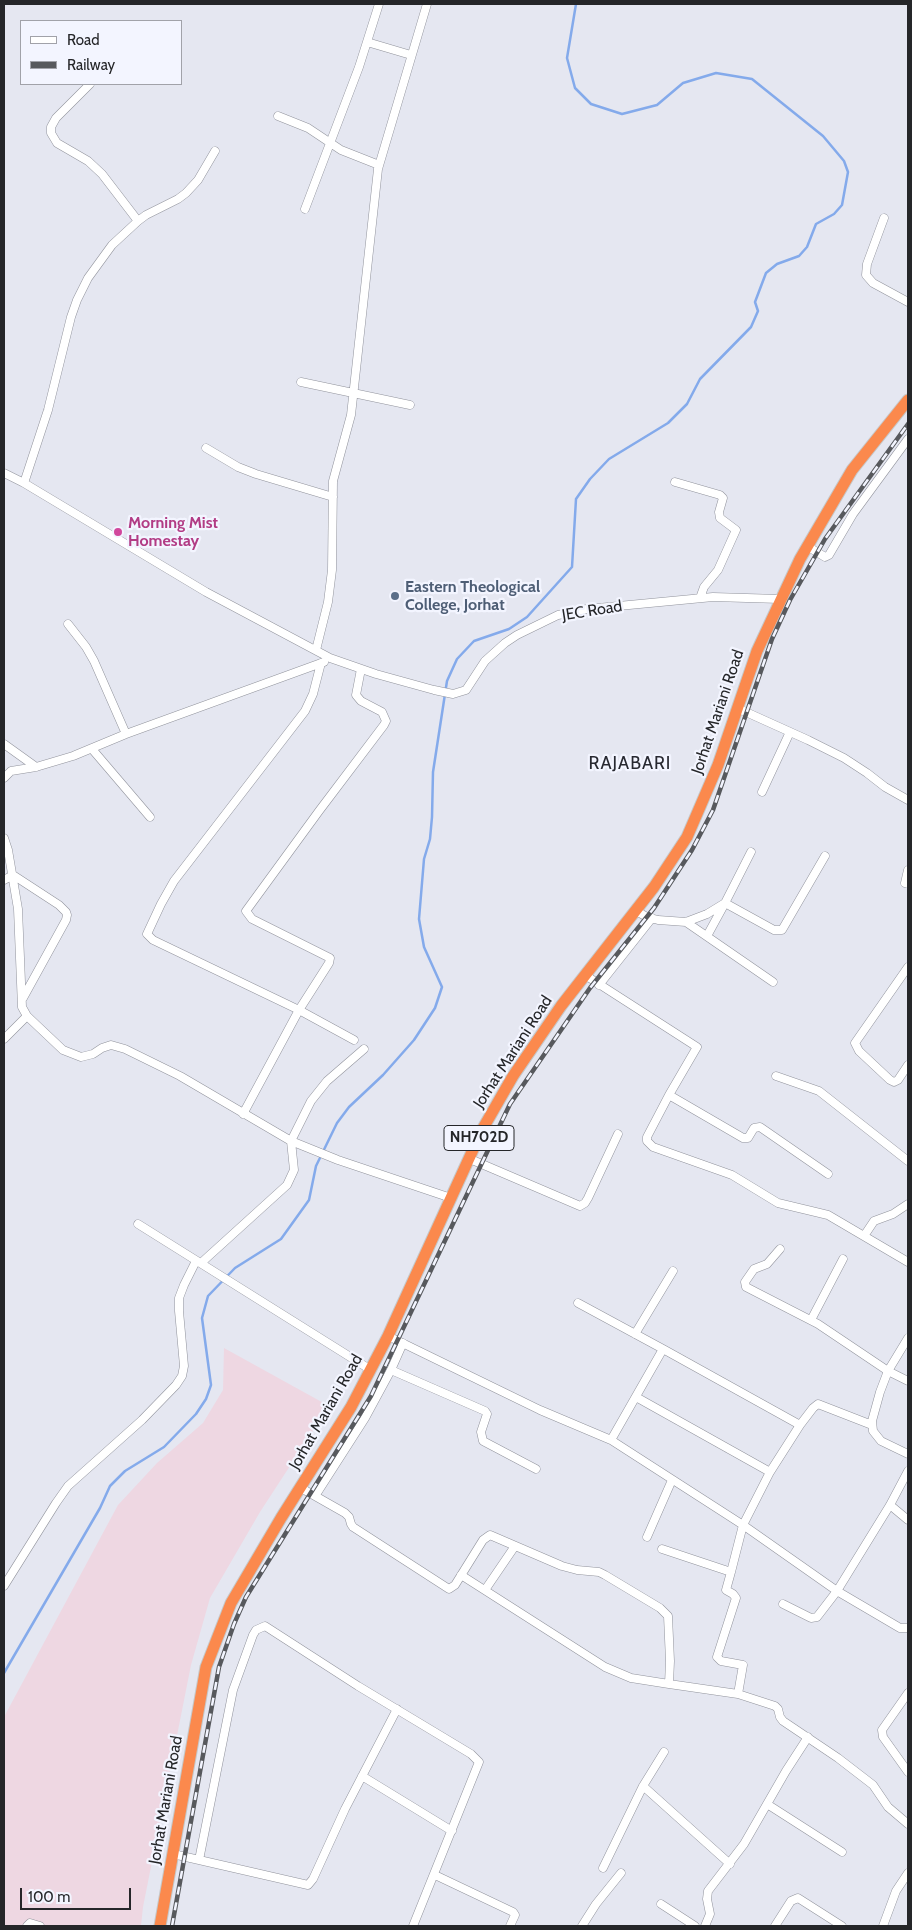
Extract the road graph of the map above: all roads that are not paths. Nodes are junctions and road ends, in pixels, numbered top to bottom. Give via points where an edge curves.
1 (379, 4) edge
2 (427, 4) edge
3 (367, 42) junction
4 (411, 55) junction
5 (89, 85) edge
6 (278, 116) dead end
7 (330, 143) junction
8 (214, 150) dead end
9 (378, 165) junction
10 (305, 209) dead end
11 (884, 218) dead end
12 (138, 221) junction
13 (908, 302) edge
14 (302, 382) dead end
15 (353, 393) junction
16 (908, 400) edge
17 (410, 405) dead end
18 (907, 444) edge
19 (206, 448) dead end
20 (4, 473) edge
21 (675, 482) dead end
22 (24, 483) junction
23 (333, 497) junction
24 (806, 546) junction
25 (700, 598) junction
26 (780, 599) junction
27 (68, 624) dead end
28 (316, 650) junction
29 (330, 658) junction
30 (321, 663) junction
31 (361, 669) junction
32 (736, 708) junction
33 (790, 732) junction
34 (126, 734) junction
35 (4, 744) edge
36 (92, 749) junction
37 (36, 767) junction
38 (4, 778) edge
39 (762, 792) dead end
40 (908, 800) edge
41 (150, 817) dead end
42 (4, 838) edge
43 (751, 852) dead end
44 (825, 856) dead end
45 (908, 870) edge
46 (12, 875) junction
47 (4, 880) edge
48 (905, 883) dead end
49 (725, 903) junction
50 (636, 911) junction
51 (652, 918) junction
52 (686, 922) junction
53 (706, 936) junction
54 (908, 967) edge
55 (586, 975) junction
56 (773, 982) dead end
57 (599, 985) junction
58 (22, 1000) junction
59 (299, 1010) junction
60 (27, 1016) junction
61 (4, 1039) edge
62 (354, 1040) dead end
63 (364, 1049) dead end
64 (908, 1065) edge
65 (776, 1076) dead end
66 (669, 1095) junction
67 (244, 1114) junction
68 (618, 1134) dead end
69 (291, 1141) junction
70 (470, 1159) junction
71 (908, 1161) edge
72 (828, 1174) dead end
73 (451, 1198) junction
74 (908, 1204) edge
75 (138, 1224) dead end
76 (864, 1236) junction
77 (780, 1249) dead end
78 (844, 1258) dead end
79 (198, 1262) junction
80 (908, 1262) edge
81 (673, 1271) dead end
82 (578, 1303) dead end
83 (811, 1320) junction
84 (635, 1334) junction
85 (388, 1336) junction
86 (908, 1338) edge
87 (403, 1343) junction
88 (663, 1349) junction
89 (370, 1370) junction
90 (392, 1370) junction
91 (888, 1371) junction
92 (908, 1381) edge
93 (636, 1397) junction
94 (800, 1425) junction
95 (872, 1425) junction
96 (612, 1440) junction
97 (908, 1454) edge
98 (536, 1469) dead end
99 (908, 1470) edge
100 (770, 1472) junction
101 (672, 1480) junction
102 (301, 1488) junction
103 (315, 1496) junction
104 (890, 1505) junction
105 (908, 1520) edge
106 (743, 1524) junction
107 (646, 1537) dead end
108 (515, 1546) junction
109 (662, 1549) dead end
110 (731, 1572) junction
111 (462, 1575) junction
112 (4, 1586) edge
113 (485, 1590) junction
114 (837, 1591) junction
115 (783, 1604) dead end
116 (908, 1628) edge
117 (669, 1684) junction
118 (908, 1693) edge
119 (738, 1694) junction
120 (397, 1709) junction
121 (808, 1737) junction
122 (664, 1752) dead end
123 (908, 1772) edge
124 (362, 1776) junction
125 (643, 1786) junction
126 (767, 1804) junction
127 (908, 1824) edge
128 (452, 1831) junction
129 (842, 1852) dead end
130 (173, 1854) junction
131 (199, 1860) junction
132 (730, 1864) junction
133 (603, 1868) dead end
134 (621, 1873) dead end
135 (908, 1873) edge
136 (435, 1875) junction
137 (662, 1904) dead end
138 (27, 1926) edge
139 (40, 1926) edge
140 (160, 1926) edge
141 (413, 1926) edge
142 (510, 1926) edge
143 (582, 1926) edge
144 (695, 1926) edge
145 (705, 1926) edge
146 (774, 1926) edge
147 (842, 1926) edge
148 (883, 1926) edge

1 - 3 street
2 - 4 street
3 - 4 street
3 - 7 street
4 - 9 street
5 - 12 street via 56,118 51,133 57,143 88,161 102,174
6 - 7 street via 308,128
7 - 9 street
7 - 10 street
8 - 12 street via 198,180 186,193
9 - 15 street
11 - 13 street via 866,275 873,283
12 - 22 street via 98,263 77,300 48,410
14 - 15 street
15 - 17 street
15 - 23 street via 347,433 333,481
16 - 24 highway, Jorhat Mariani Road / NH702D via 852,470
18 - 24 street via 853,514 829,555 825,557
19 - 23 street via 250,472
20 - 22 street, JEC Road
21 - 25 street via 720,495 723,498 720,518 736,530 718,570 704,587
22 - 28 street, JEC Road via 206,592
23 - 28 street via 332,570
24 - 26 highway, Jorhat Mariani Road / NH702D
25 - 26 street, JEC Road
25 - 31 street, JEC Road via 587,609 558,615 505,643 486,661 466,690 454,694
26 - 32 highway, Jorhat Mariani Road / NH702D
27 - 34 street via 94,661
28 - 29 street, JEC Road
29 - 30 street
29 - 31 street, JEC Road
30 - 34 street
30 - 59 street via 305,711 174,881 147,934 153,940
31 - 59 street via 356,695 382,712 384,725 246,911 252,919 330,958
32 - 33 street
32 - 50 highway, Jorhat Mariani Road / NH702D via 718,765 687,837
33 - 39 street
33 - 40 street via 844,758
34 - 36 street
35 - 37 street
36 - 37 street
36 - 41 street
37 - 38 street via 11,771
42 - 46 street
43 - 49 street
44 - 49 street via 782,930 774,930
45 - 48 street
46 - 47 street
46 - 58 street via 20,924
46 - 58 street via 60,905 67,915
49 - 52 street
49 - 53 street
50 - 51 street
50 - 55 highway, Jorhat Mariani Road / NH702D
51 - 52 street
51 - 57 street
52 - 53 street
53 - 56 street
54 - 64 street via 855,1043 859,1051 894,1082
55 - 57 street
55 - 70 highway, Jorhat Mariani Road / NH702D via 513,1076 482,1130
57 - 66 street via 697,1047
58 - 60 street
59 - 62 street
59 - 67 street
60 - 61 street
60 - 67 street via 72,1055 86,1057 106,1046 117,1045 180,1076
63 - 69 street via 321,1087
65 - 71 street via 819,1091
66 - 72 street via 742,1138 748,1138 754,1128 760,1127
66 - 76 street via 647,1138 649,1144 740,1178 778,1203 828,1215
67 - 69 street
68 - 70 street via 588,1198 580,1206
69 - 73 street
69 - 79 street via 294,1170 287,1185
70 - 73 highway, Jorhat Mariani Road / NH702D
73 - 85 highway, Jorhat Mariani Road / NH702D
74 - 76 street via 874,1221
75 - 79 street
76 - 80 street
77 - 83 street via 767,1264 754,1269 745,1285
78 - 83 street
79 - 89 street
79 - 112 street via 179,1298 182,1376 142,1420 68,1486
81 - 84 street
82 - 84 street
83 - 91 street
84 - 88 street
85 - 87 street
85 - 89 highway, Jorhat Mariani Road / NH702D
86 - 91 street
87 - 90 street
87 - 96 street via 540,1410
88 - 93 street
88 - 94 street
89 - 102 highway, Jorhat Mariani Road / NH702D
90 - 98 street via 485,1411 487,1414 481,1432 483,1440
90 - 103 street
91 - 92 street
91 - 95 street
93 - 96 street
93 - 100 street
94 - 95 street via 818,1404
94 - 100 street
95 - 97 street via 881,1441
96 - 101 street
99 - 104 street
100 - 106 street
101 - 106 street
101 - 107 street
102 - 103 street
102 - 130 highway, Jorhat Mariani Road / NH702D via 244,1579 214,1643 206,1668
103 - 111 street via 348,1515 354,1528 444,1588 452,1588
104 - 105 street
104 - 114 street
106 - 110 street
106 - 114 street
108 - 111 street via 495,1536 487,1536
108 - 113 street
108 - 117 street via 567,1568 599,1572 665,1612 670,1624
109 - 110 street
110 - 119 street via 726,1590 736,1598 717,1658 742,1665
111 - 113 street
113 - 117 street via 605,1667 631,1678
114 - 115 street via 815,1618
114 - 116 street via 900,1628
117 - 119 street
118 - 123 street via 882,1730
119 - 121 street via 774,1706 783,1721
120 - 124 street
120 - 128 street via 479,1762
120 - 131 street via 265,1626 256,1630 234,1690
121 - 126 street
121 - 127 street via 873,1785 888,1807
122 - 125 street
124 - 128 street
124 - 131 street via 308,1885
125 - 132 street
125 - 133 street
126 - 129 street
126 - 132 street
128 - 136 street
130 - 131 street
130 - 140 highway, Jorhat Mariani Road / NH702D
132 - 145 street via 708,1891 710,1914
134 - 143 street
135 - 148 street via 896,1891
136 - 141 street
136 - 142 street via 513,1912 515,1915
137 - 144 street
138 - 139 street via 30,1923
146 - 147 street via 791,1901 798,1898

